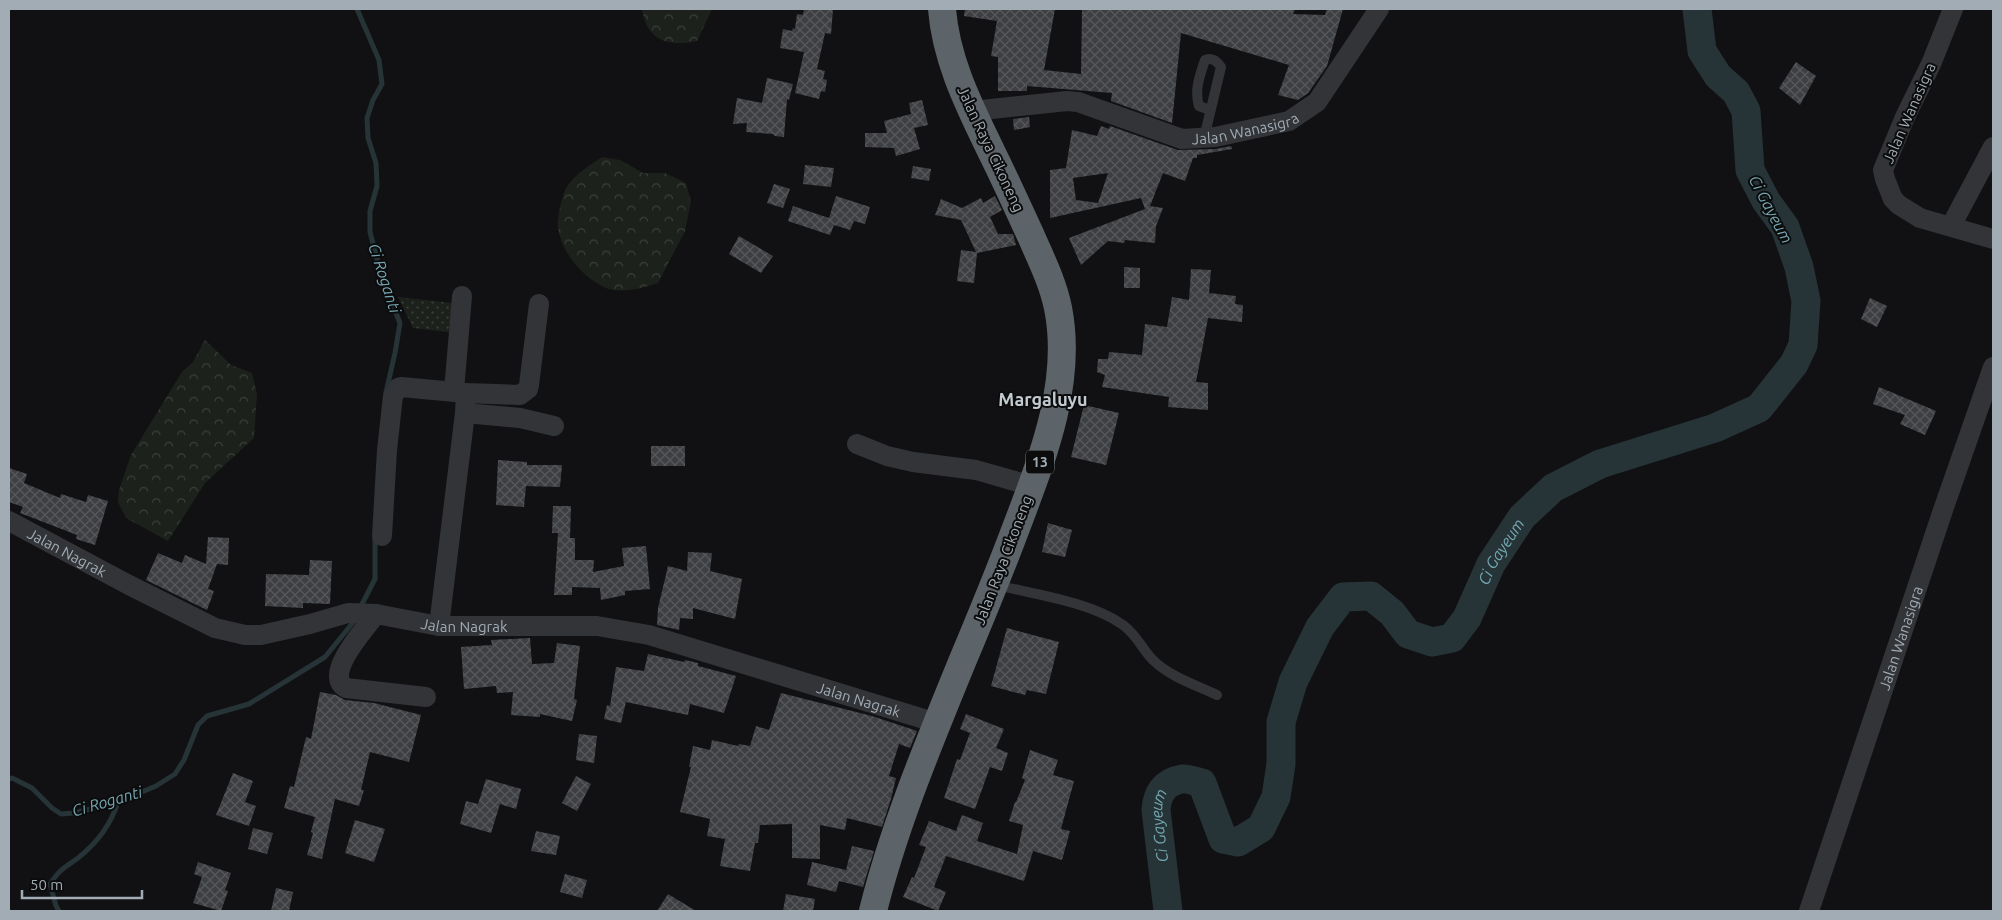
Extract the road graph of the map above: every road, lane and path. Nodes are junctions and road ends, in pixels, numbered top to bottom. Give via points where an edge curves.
1 (942, 9) edge
2 (1379, 9) edge
3 (1952, 9) edge
4 (972, 110) junction
5 (1210, 110) dead end
6 (1204, 138) junction
7 (1993, 147) edge
8 (1951, 226) junction
9 (1993, 238) edge
10 (462, 296) dead end
11 (539, 304) dead end
12 (1993, 367) edge
13 (460, 392) junction
14 (520, 395) junction
15 (465, 413) junction
16 (520, 418) junction
17 (554, 426) dead end
18 (857, 444) dead end
19 (1032, 486) junction
20 (9, 521) edge
21 (382, 536) dead end
22 (995, 584) junction
23 (376, 614) junction
24 (439, 626) junction
25 (1217, 695) dead end
26 (426, 697) dead end
27 (937, 722) junction
28 (873, 911) edge
29 (1809, 911) edge

1 - 4 highway, Jalan Raya Cikoneng / 13 via 949,54
2 - 6 street, Jalan Wanasigra via 1330,86 1308,110 1289,121
3 - 8 street, Jalan Wanasigra via 1883,170 1893,199 1899,205 1920,218
4 - 6 street, Jalan Wanasigra via 1078,102 1182,139
4 - 19 highway, Jalan Raya Cikoneng / 13 via 1042,262 1058,308 1063,350 1058,392
5 - 6 lane
7 - 8 street
8 - 9 street, Jalan Wanasigra
10 - 13 street
11 - 14 street via 530,385
12 - 29 street, Jalan Wanasigra
13 - 14 street
13 - 15 street
13 - 21 street via 406,387 395,391 387,450
14 - 16 street
15 - 16 street
15 - 24 street
16 - 17 street
18 - 19 street via 913,462 976,470
19 - 22 highway, Jalan Raya Cikoneng / 13
20 - 23 street, Jalan Nagrak via 137,589 229,632 261,635 345,613
22 - 25 lane via 1102,613 1124,626 1152,660 1167,672
22 - 27 highway, Jalan Raya Cikoneng / 13
23 - 24 street, Jalan Nagrak
23 - 26 street via 340,666 340,682 346,688
24 - 27 street, Jalan Nagrak via 597,626 649,634
27 - 28 highway, Jalan Raya Cikoneng / 13 via 885,864

